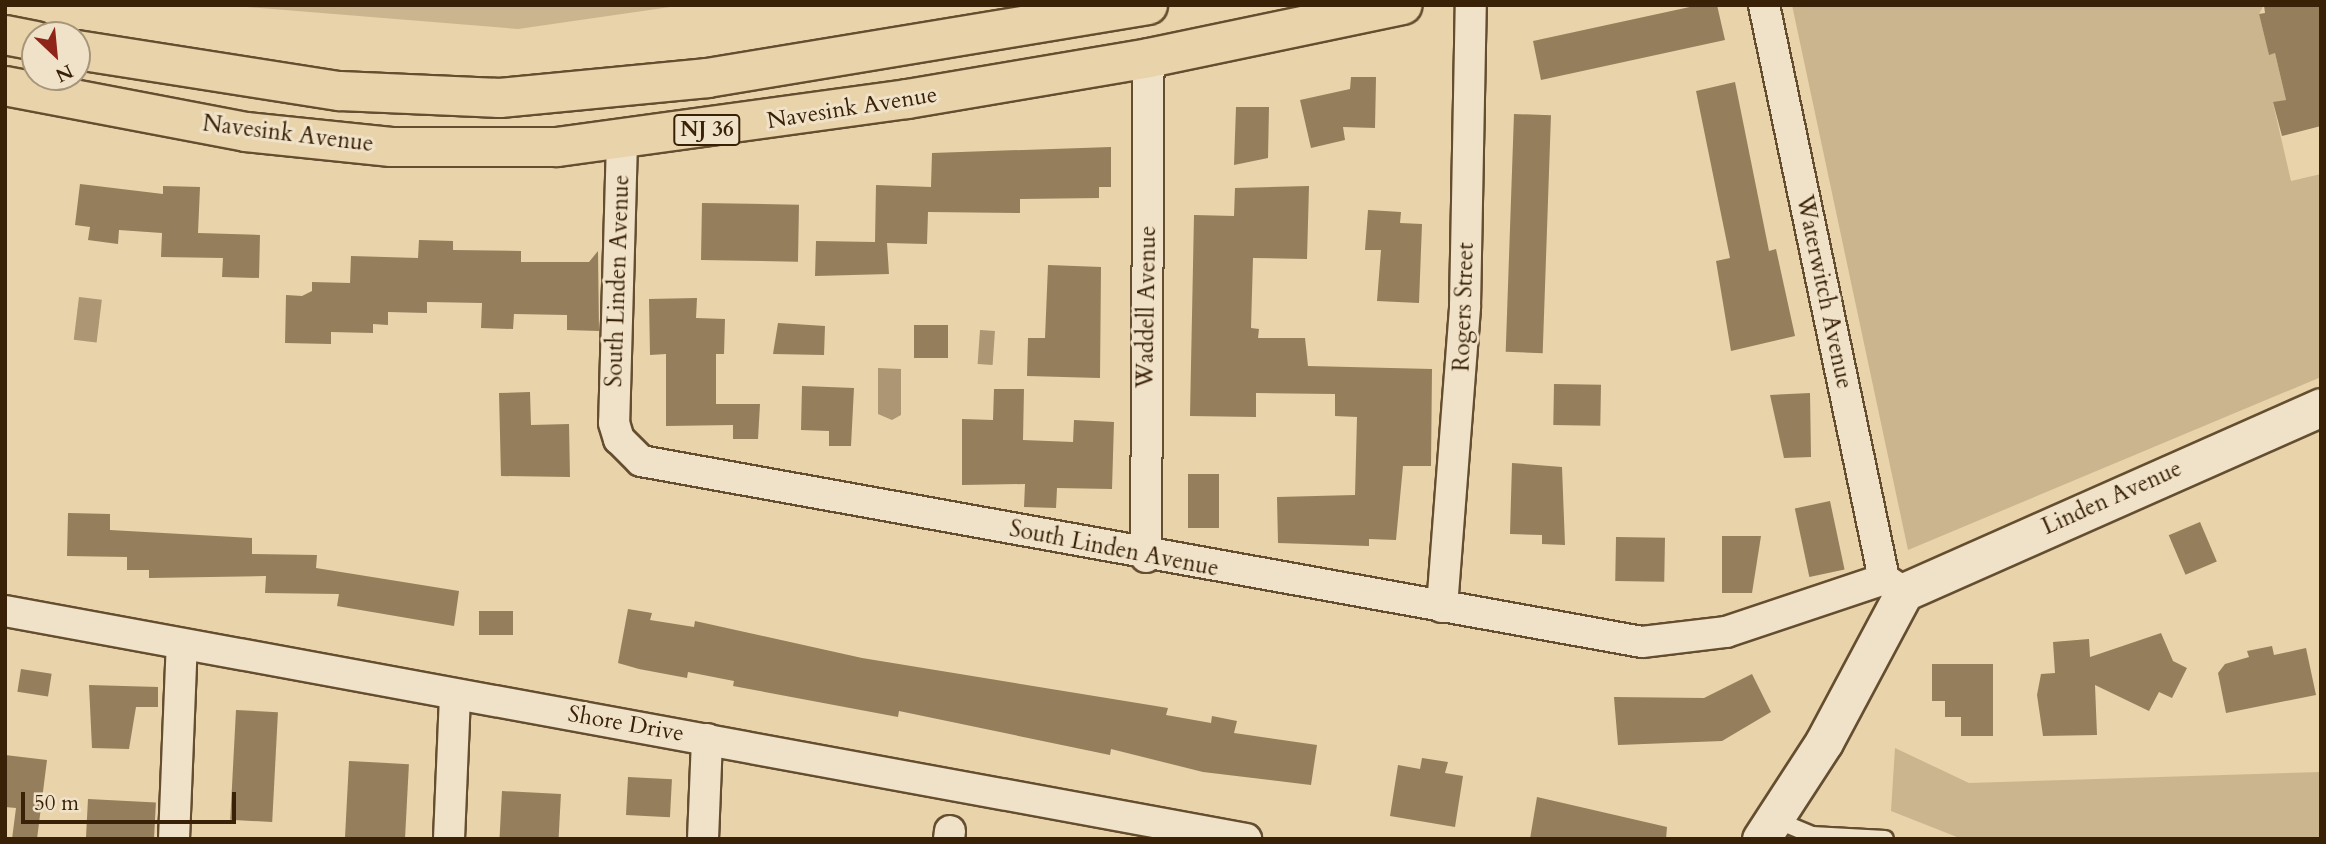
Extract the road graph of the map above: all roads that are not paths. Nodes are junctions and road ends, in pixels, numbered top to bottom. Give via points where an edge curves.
1 (1148, 5) edge
2 (1403, 5) edge
3 (1471, 5) edge
4 (1764, 5) edge
5 (91, 52) edge
6 (1149, 58) junction
7 (5, 86) edge
8 (622, 141) junction
9 (2321, 407) edge
10 (1146, 556) junction
11 (1894, 585) junction
12 (1442, 607) junction
13 (5, 611) edge
14 (182, 644) junction
15 (455, 695) junction
16 (707, 738) junction
17 (1768, 829) edge
18 (1206, 835) edge
19 (174, 839) edge
20 (449, 839) edge
21 (704, 839) edge
22 (1246, 839) edge
23 (1885, 839) edge

1 - 5 highway, NJ 36 via 708,78 500,98 340,91
2 - 6 highway, Navesink Avenue / NJ 36
3 - 12 street, Rogers Street via 1465,306
4 - 11 street, Waterwitch Avenue
6 - 8 highway, Navesink Avenue / NJ 36
6 - 10 street, Waddell Avenue
7 - 8 highway, Navesink Avenue / NJ 36 via 246,132 391,147 495,150
8 - 10 street, South Linden Avenue via 614,423 619,439 641,461
9 - 11 street, Linden Avenue
10 - 12 street, South Linden Avenue
11 - 12 street, South Linden Avenue via 1726,632 1664,642 1592,637
11 - 17 street via 1824,742
13 - 14 street, Shore Drive
14 - 15 street, Shore Drive
14 - 19 street
15 - 16 street, Shore Drive
15 - 20 street
16 - 18 street, Shore Drive
16 - 21 street
17 - 23 lane
18 - 22 street, Shore Drive

